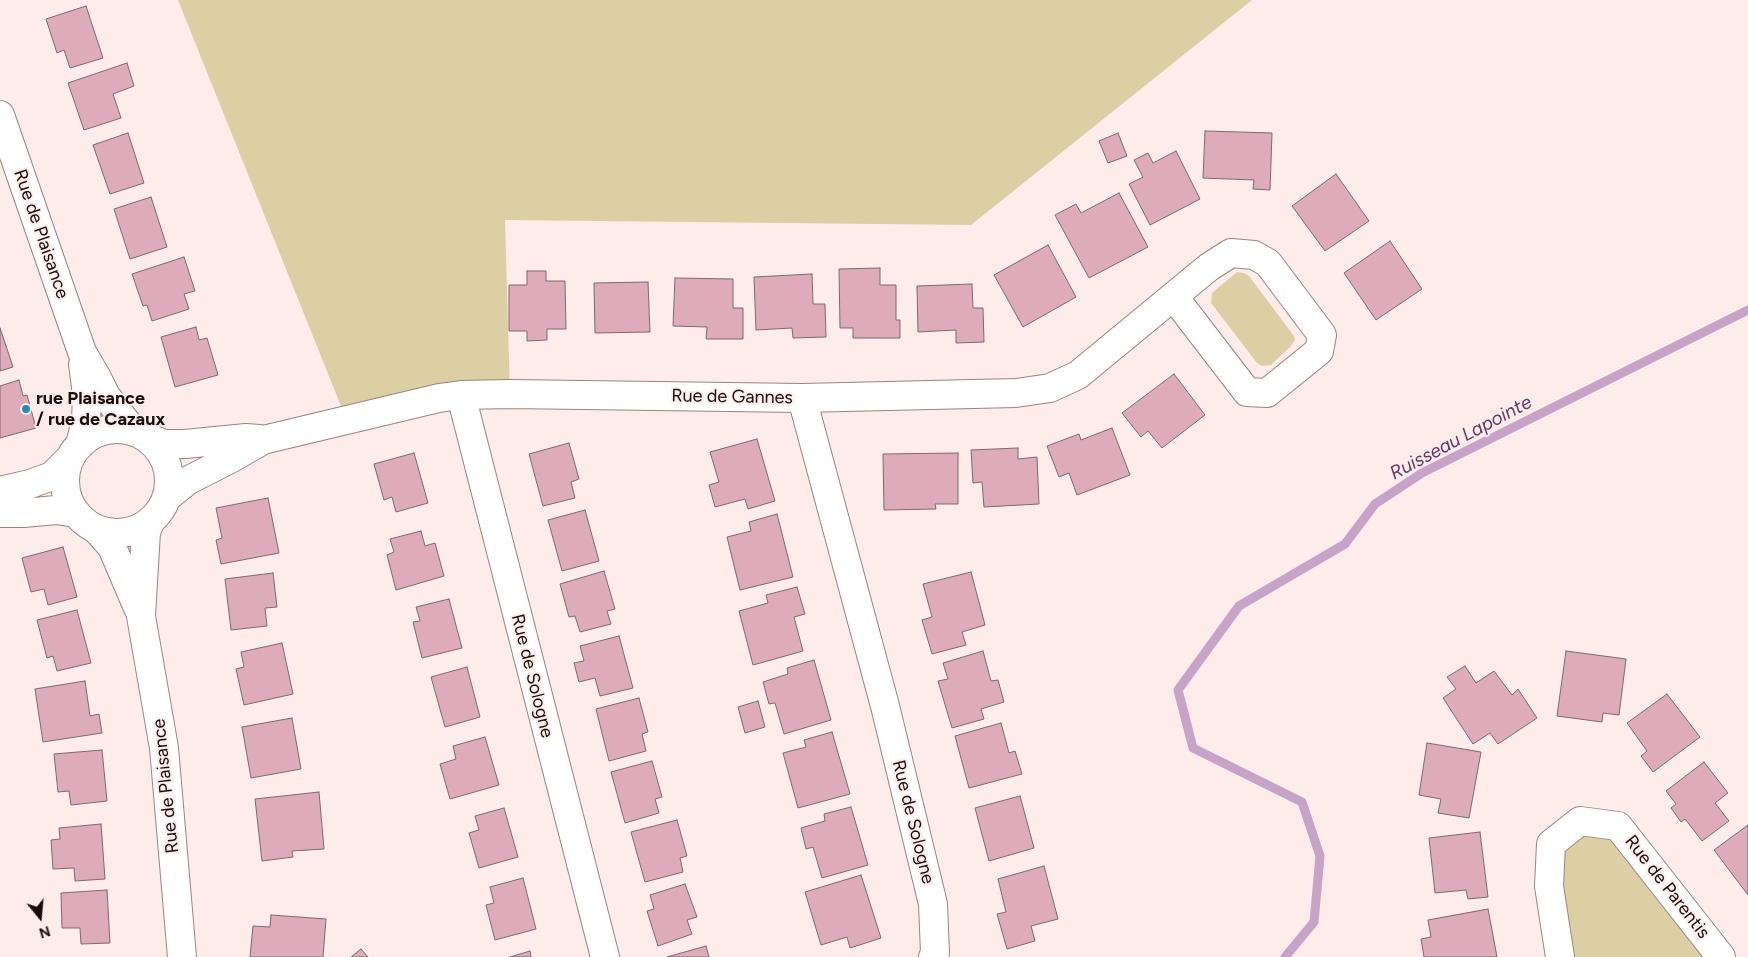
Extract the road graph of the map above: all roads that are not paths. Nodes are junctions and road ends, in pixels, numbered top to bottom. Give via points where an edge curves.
1 (0, 115) edge
2 (1174, 298) junction
3 (82, 352) junction
4 (461, 395) junction
5 (802, 398) junction
6 (139, 434) junction
7 (263, 440) junction
8 (75, 452) junction
9 (0, 491) edge
10 (166, 498) junction
11 (0, 513) edge
12 (85, 520) junction
13 (151, 520) junction
14 (141, 616) junction
15 (182, 957) edge
16 (605, 957) edge
17 (933, 957) edge
18 (1560, 957) edge
19 (1721, 957) edge

1 - 3 street, Rue de Plaisance
2 - 2 street, Rue de Gannes via 1247,392 1267,393 1319,351 1322,335 1268,263 1254,255 1231,253 1209,267
2 - 5 street, Rue de Gannes via 1078,375 1050,388 1016,393
3 - 6 street, Rue de Plaisance via 106,396
3 - 8 street, Rue de Plaisance via 86,421
4 - 5 street, Rue de Gannes
4 - 7 street, Rue de Gannes
4 - 16 street, Rue de Sologne
5 - 17 street, Rue de Sologne via 885,706 933,904
6 - 7 street, Rue de Gannes via 164,444 246,438
6 - 8 street via 119,429 105,430 91,436
6 - 10 street via 157,447 166,463 170,481
7 - 10 street, Rue de Gannes via 187,481
8 - 9 street via 52,476
8 - 12 street via 66,472 65,486 69,500
10 - 13 street
11 - 12 street via 56,510
12 - 13 street via 109,532 139,529
12 - 14 street, Rue de Plaisance via 112,547
13 - 14 street, Rue de Plaisance via 146,532
14 - 15 street, Rue de Plaisance via 164,748
18 - 19 street, Rue de Parentis via 1548,886 1551,844 1580,821 1618,826

